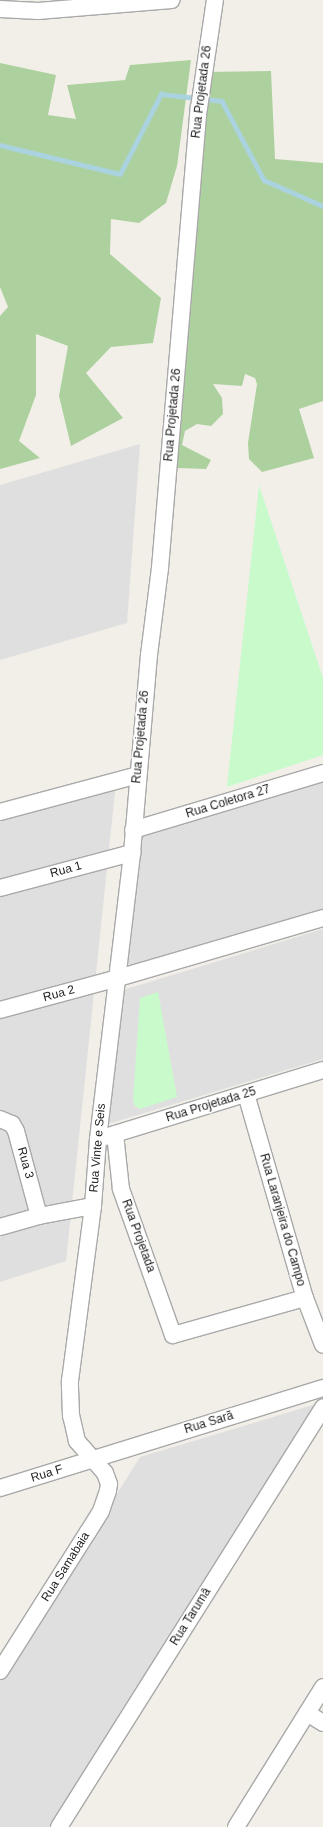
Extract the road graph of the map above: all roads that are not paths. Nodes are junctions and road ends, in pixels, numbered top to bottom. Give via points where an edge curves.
1 (172, 0) edge
2 (215, 0) edge
3 (139, 1) edge
4 (0, 9) edge
5 (323, 773) edge
6 (138, 775) junction
7 (0, 812) edge
8 (133, 830) junction
9 (132, 853) junction
10 (0, 888) edge
11 (323, 918) edge
12 (118, 978) junction
13 (0, 1010) edge
14 (323, 1070) edge
15 (246, 1094) junction
16 (0, 1119) edge
17 (115, 1134) junction
18 (98, 1139) junction
19 (93, 1206) junction
20 (39, 1216) junction
21 (0, 1227) edge
22 (304, 1298) junction
23 (323, 1345) edge
24 (323, 1388) edge
25 (323, 1407) edge
26 (95, 1459) junction
27 (0, 1488) edge
28 (0, 1671) edge
29 (323, 1687) edge
30 (307, 1713) junction
31 (323, 1723) edge
32 (59, 1827) edge
33 (236, 1827) edge

1 - 3 street
2 - 6 street, Rua Projetada 26 via 199,108 160,568
3 - 4 street via 38,11
5 - 8 street, Rua Coletora 27
6 - 7 street
6 - 8 street, Rua Projetada 26
8 - 9 street, Rua Vinte e Seis
9 - 10 street, Rua 1
9 - 12 street, Rua Vinte e Seis
11 - 12 street, Rua 2
12 - 13 street, Rua 2
12 - 18 street, Rua Vinte e Seis
14 - 15 street, Rua Projetada 25
15 - 17 street, Rua Projetada 25
15 - 22 street, Rua Laranjeira do Campo
16 - 20 street, Rua 3 via 12,1124 16,1131
17 - 18 street, Rua Projetada 25
17 - 22 street, Rua Projetada via 121,1189 173,1335
18 - 19 street, Rua Vinte e Seis
19 - 20 street
19 - 26 street, Rua Vinte e Seis via 70,1382 70,1401 78,1441
20 - 21 street
22 - 23 street, Rua Laranjeira do Campo
24 - 26 street, Rua Sarã
25 - 32 street, Rua Tarumâ
26 - 27 street, Rua F
26 - 28 street, Rua Samabaia via 109,1484 101,1511
29 - 30 street
30 - 31 street
30 - 33 street

